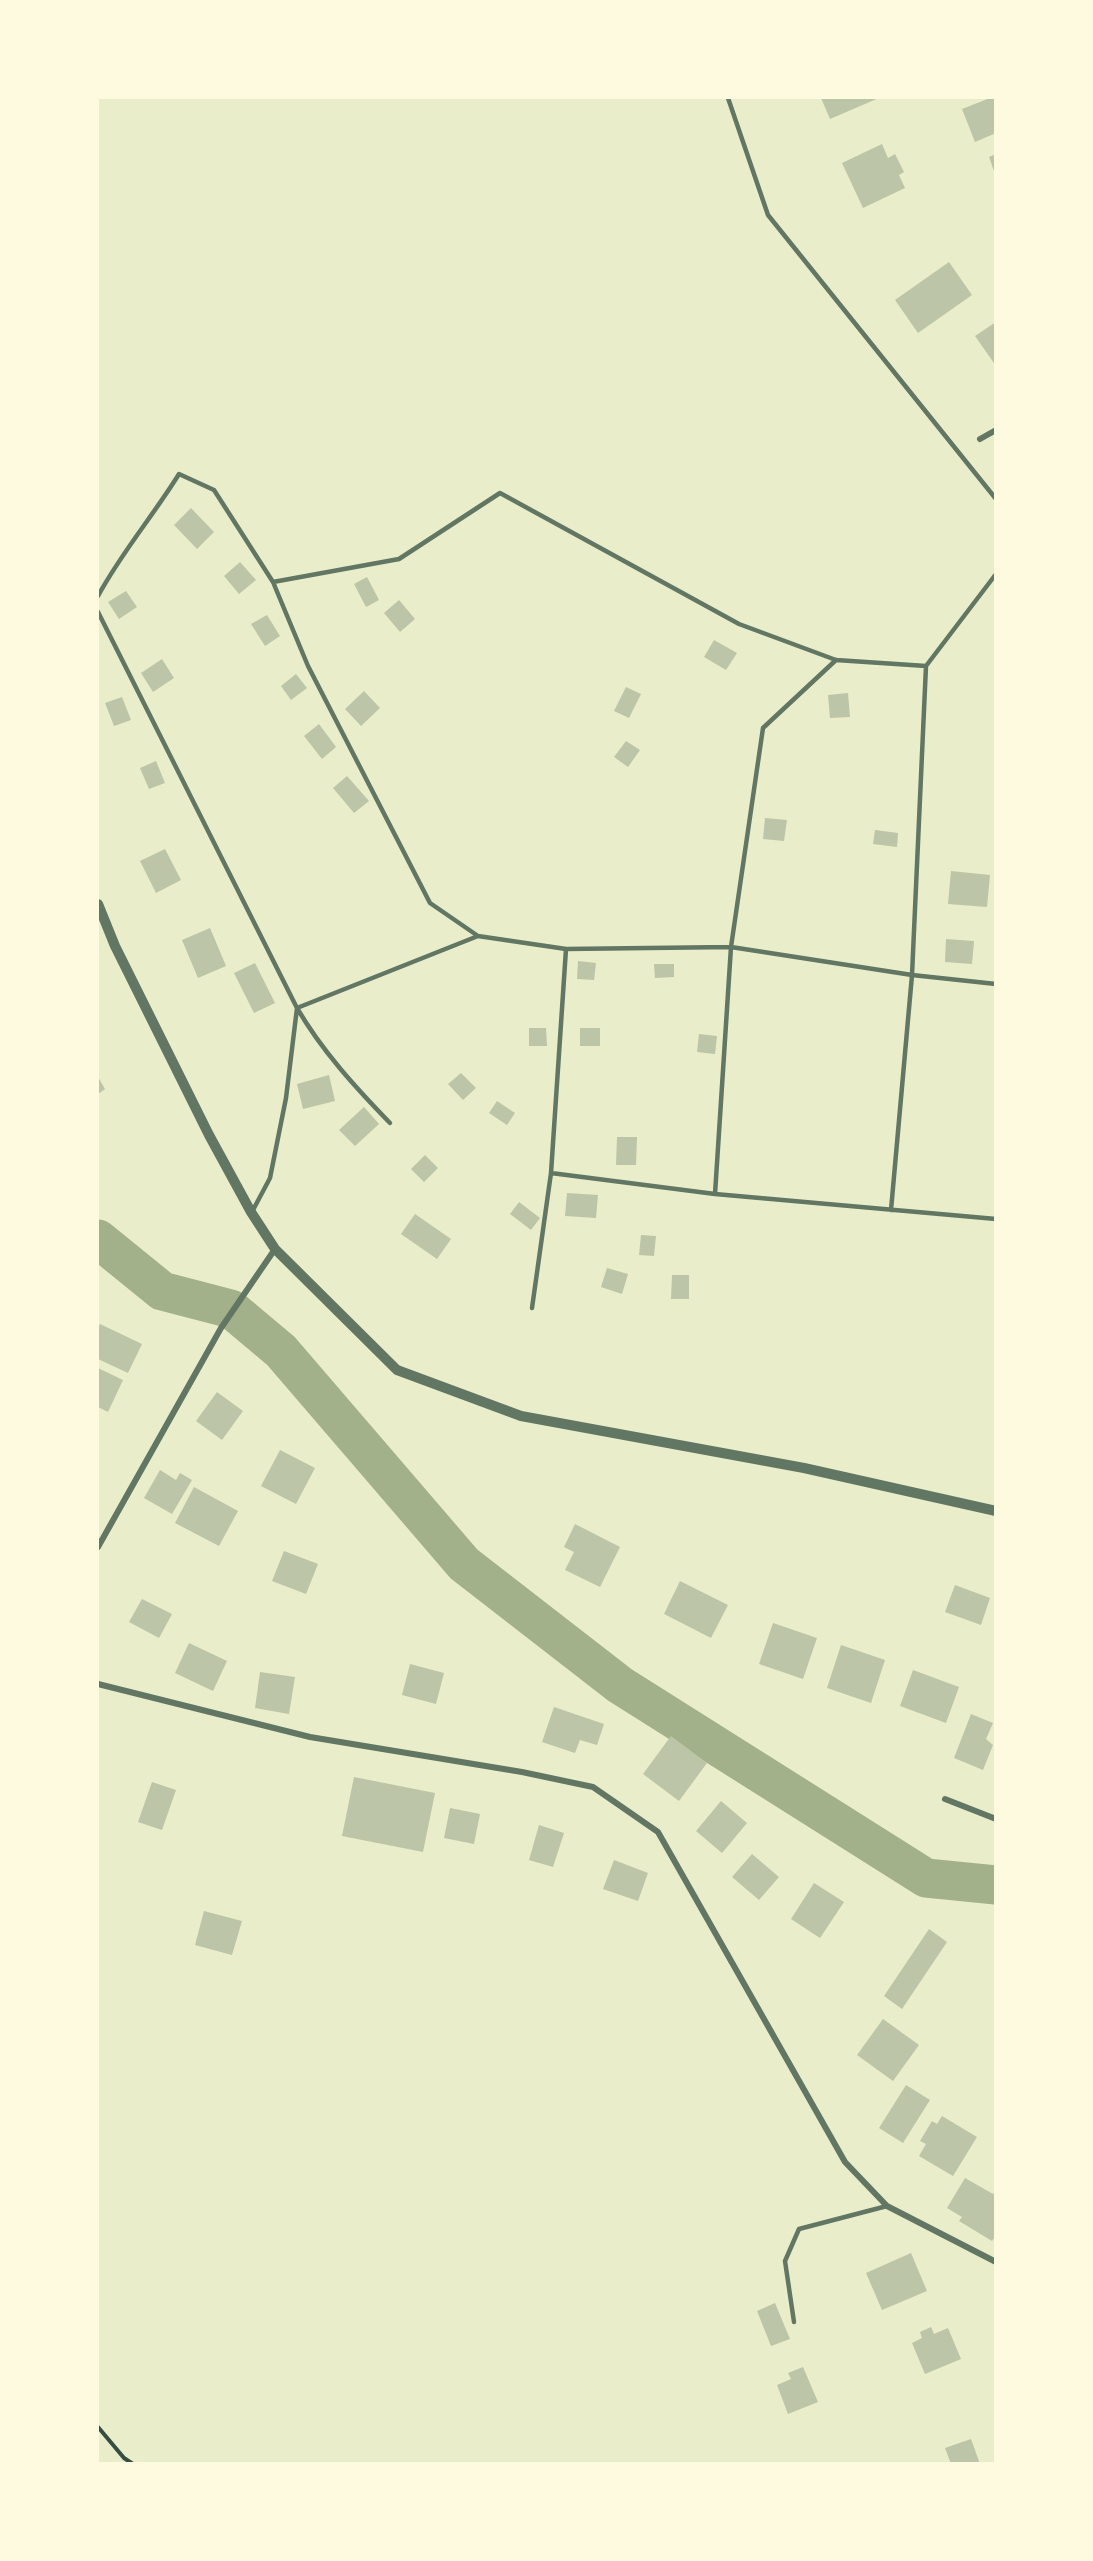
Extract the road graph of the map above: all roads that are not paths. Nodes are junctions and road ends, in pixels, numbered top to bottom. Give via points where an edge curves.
1 (728, 98) edge
2 (996, 430) edge
3 (980, 439) dead end
4 (996, 499) edge
5 (996, 574) edge
6 (273, 582) junction
7 (98, 596) edge
8 (98, 612) edge
9 (836, 660) junction
10 (926, 666) junction
11 (98, 904) edge
12 (478, 936) junction
13 (731, 947) junction
14 (566, 949) junction
15 (912, 975) junction
16 (996, 984) edge
17 (297, 1008) junction
18 (390, 1123) dead end
19 (551, 1173) junction
20 (715, 1194) junction
21 (891, 1210) junction
22 (251, 1212) junction
23 (996, 1219) edge
24 (275, 1249) junction
25 (532, 1308) dead end
26 (996, 1511) edge
27 (98, 1547) edge
28 (98, 1684) edge
29 (945, 1799) dead end
30 (996, 1819) edge
31 (887, 2206) junction
32 (996, 2262) edge
33 (794, 2322) dead end

1 - 4 lane via 768,216
2 - 3 street
5 - 10 lane
6 - 7 lane via 214,490 179,474 112,569
6 - 9 lane via 399,559 500,493 739,624
6 - 12 lane via 308,666 430,903
8 - 17 lane
9 - 10 lane
9 - 13 lane via 762,728
10 - 15 lane
11 - 22 street via 115,946
12 - 14 lane
12 - 17 lane
13 - 14 lane
13 - 15 lane
13 - 20 lane
14 - 19 lane
15 - 16 lane
15 - 21 lane
17 - 18 lane via 310,1032
17 - 22 lane via 286,1098 270,1178
19 - 20 lane
19 - 25 lane
20 - 21 lane
21 - 23 lane
22 - 24 street
24 - 26 street via 397,1370 521,1416 804,1468
24 - 27 street via 221,1328
28 - 31 street via 310,1737 593,1787 658,1832 845,2162
29 - 30 street
31 - 32 street
31 - 33 lane via 799,2229 785,2260

